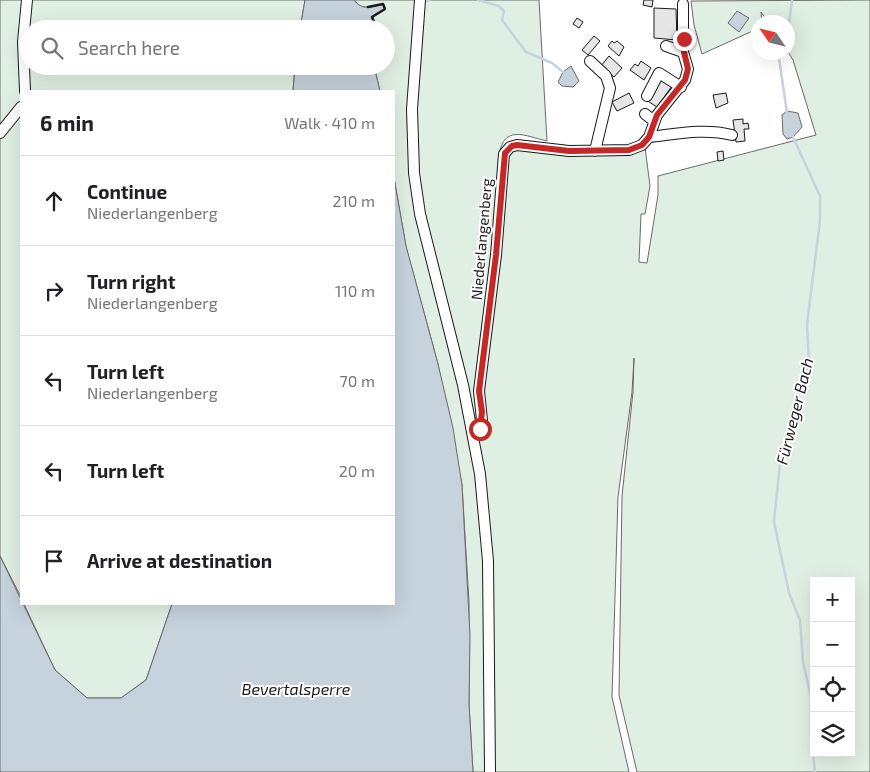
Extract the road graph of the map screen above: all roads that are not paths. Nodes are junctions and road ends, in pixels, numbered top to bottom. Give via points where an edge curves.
1 (27, 0) edge
2 (420, 0) edge
3 (683, 4) dead end
4 (26, 20) edge
5 (666, 46) dead end
6 (684, 52) junction
7 (590, 61) dead end
8 (25, 75) edge
9 (681, 87) junction
10 (26, 90) edge
11 (646, 96) dead end
12 (20, 108) edge
13 (645, 114) dead end
14 (654, 121) junction
15 (0, 133) edge
16 (732, 134) dead end
17 (649, 137) junction
18 (595, 151) junction
19 (475, 436) junction
20 (490, 772) edge

1 - 4 street
2 - 19 street via 412,109 417,194
3 - 6 street
5 - 6 street
6 - 9 street via 688,69
7 - 18 street via 606,76 610,88
8 - 10 street
9 - 11 street via 658,73
9 - 14 street
12 - 15 street
13 - 14 street
14 - 17 street
16 - 17 street via 717,131
17 - 18 street, Niederlangenberg via 642,145 629,150
18 - 19 street, Niederlangenberg via 555,151 517,145 504,154 479,391 482,420
19 - 20 street via 488,561

